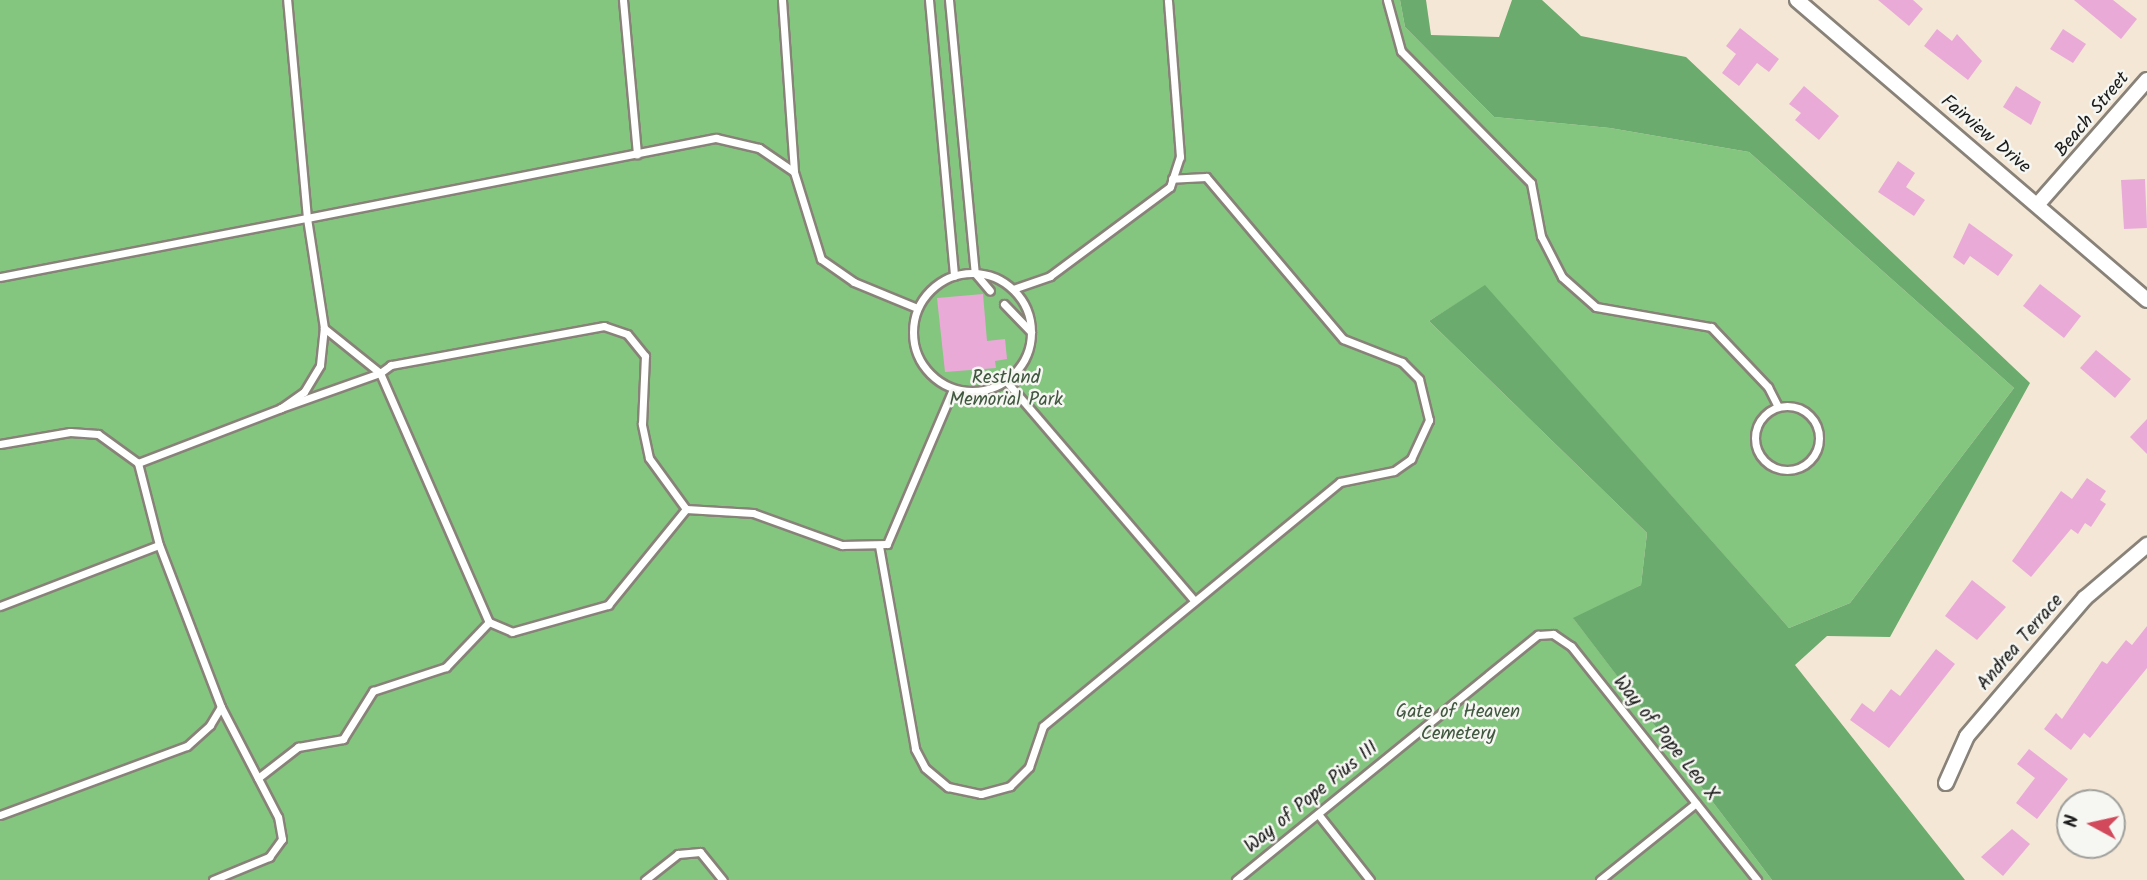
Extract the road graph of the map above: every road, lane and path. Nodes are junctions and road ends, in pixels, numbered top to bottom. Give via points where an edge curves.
1 (287, 0) edge
2 (623, 0) edge
3 (782, 0) edge
4 (929, 0) edge
5 (949, 0) edge
6 (1168, 0) edge
7 (1387, 0) edge
8 (1797, 0) edge
9 (2147, 80) edge
10 (637, 154) junction
11 (794, 172) junction
12 (1172, 179) junction
13 (2038, 204) junction
14 (307, 218) junction
15 (975, 273) junction
16 (954, 276) junction
17 (0, 277) edge
18 (1013, 289) junction
19 (990, 291) dead end
20 (2147, 300) edge
21 (1004, 304) dead end
22 (917, 308) junction
23 (324, 328) junction
24 (1031, 333) junction
25 (380, 373) junction
26 (1006, 381) junction
27 (953, 389) junction
28 (1778, 407) junction
29 (281, 408) junction
30 (0, 444) edge
31 (138, 463) junction
32 (686, 509) junction
33 (159, 545) junction
34 (2147, 545) edge
35 (879, 546) junction
36 (1194, 600) junction
37 (0, 607) edge
38 (489, 622) junction
39 (1538, 635) joint
40 (221, 707) junction
41 (258, 778) junction
42 (1946, 783) dead end
43 (1696, 803) junction
44 (1318, 814) junction
45 (0, 815) edge
46 (213, 880) edge
47 (645, 880) edge
48 (723, 880) edge
49 (1236, 880) edge
50 (1370, 880) edge
51 (1600, 880) edge
52 (1757, 880) edge

1 - 14 lane
2 - 10 lane
3 - 11 lane
4 - 16 lane
5 - 15 lane
6 - 12 lane via 1180,157
7 - 28 lane via 1401,51 1531,183 1541,236 1562,277 1596,307 1711,327 1768,387
8 - 13 street, Fairview Drive
9 - 13 street, Beach Street
10 - 11 lane via 716,138 758,148
10 - 14 lane
11 - 22 lane via 821,258 854,282
12 - 18 lane via 1138,216 1050,276
12 - 36 lane via 1206,177 1215,185 1343,339 1402,362 1419,379 1429,420 1411,459 1394,471 1340,482
13 - 20 street, Fairview Drive
14 - 17 lane
14 - 23 lane
15 - 16 lane
15 - 18 lane
15 - 19 lane
16 - 22 lane via 928,292
18 - 24 lane via 1025,304
21 - 24 lane
22 - 27 lane via 914,345 921,364
23 - 25 lane
23 - 29 lane via 313,379
24 - 26 lane via 1023,363
25 - 29 lane
25 - 32 lane via 391,365 563,332 604,326 627,334 645,356 642,424 649,458
25 - 38 lane
26 - 27 lane via 973,392
26 - 36 lane
27 - 35 lane via 894,534
28 - 28 lane via 1761,419 1757,450 1771,467 1802,468 1817,453 1815,421 1799,408
29 - 31 lane
30 - 31 lane via 70,432 98,434
31 - 33 lane
32 - 35 lane via 753,513 802,534
32 - 38 lane via 608,605 512,632
33 - 37 lane
33 - 40 lane
34 - 42 street, Andrea Terrace via 2085,598 1967,736
35 - 36 lane via 915,749 925,768 948,787 981,794 1010,786 1029,767 1043,726
38 - 41 lane via 446,667 373,691 343,739 298,747
39 - 43 lane, Way of Pope Leo X via 1553,634 1571,646
39 - 44 lane, Way of Pope Pius III
40 - 41 lane
40 - 45 lane via 187,746
41 - 46 lane via 282,839 269,857
43 - 51 lane
43 - 52 lane, Way of Pope Leo X
44 - 49 lane, Way of Pope Pius III
44 - 50 lane
47 - 48 lane via 678,853 700,852

